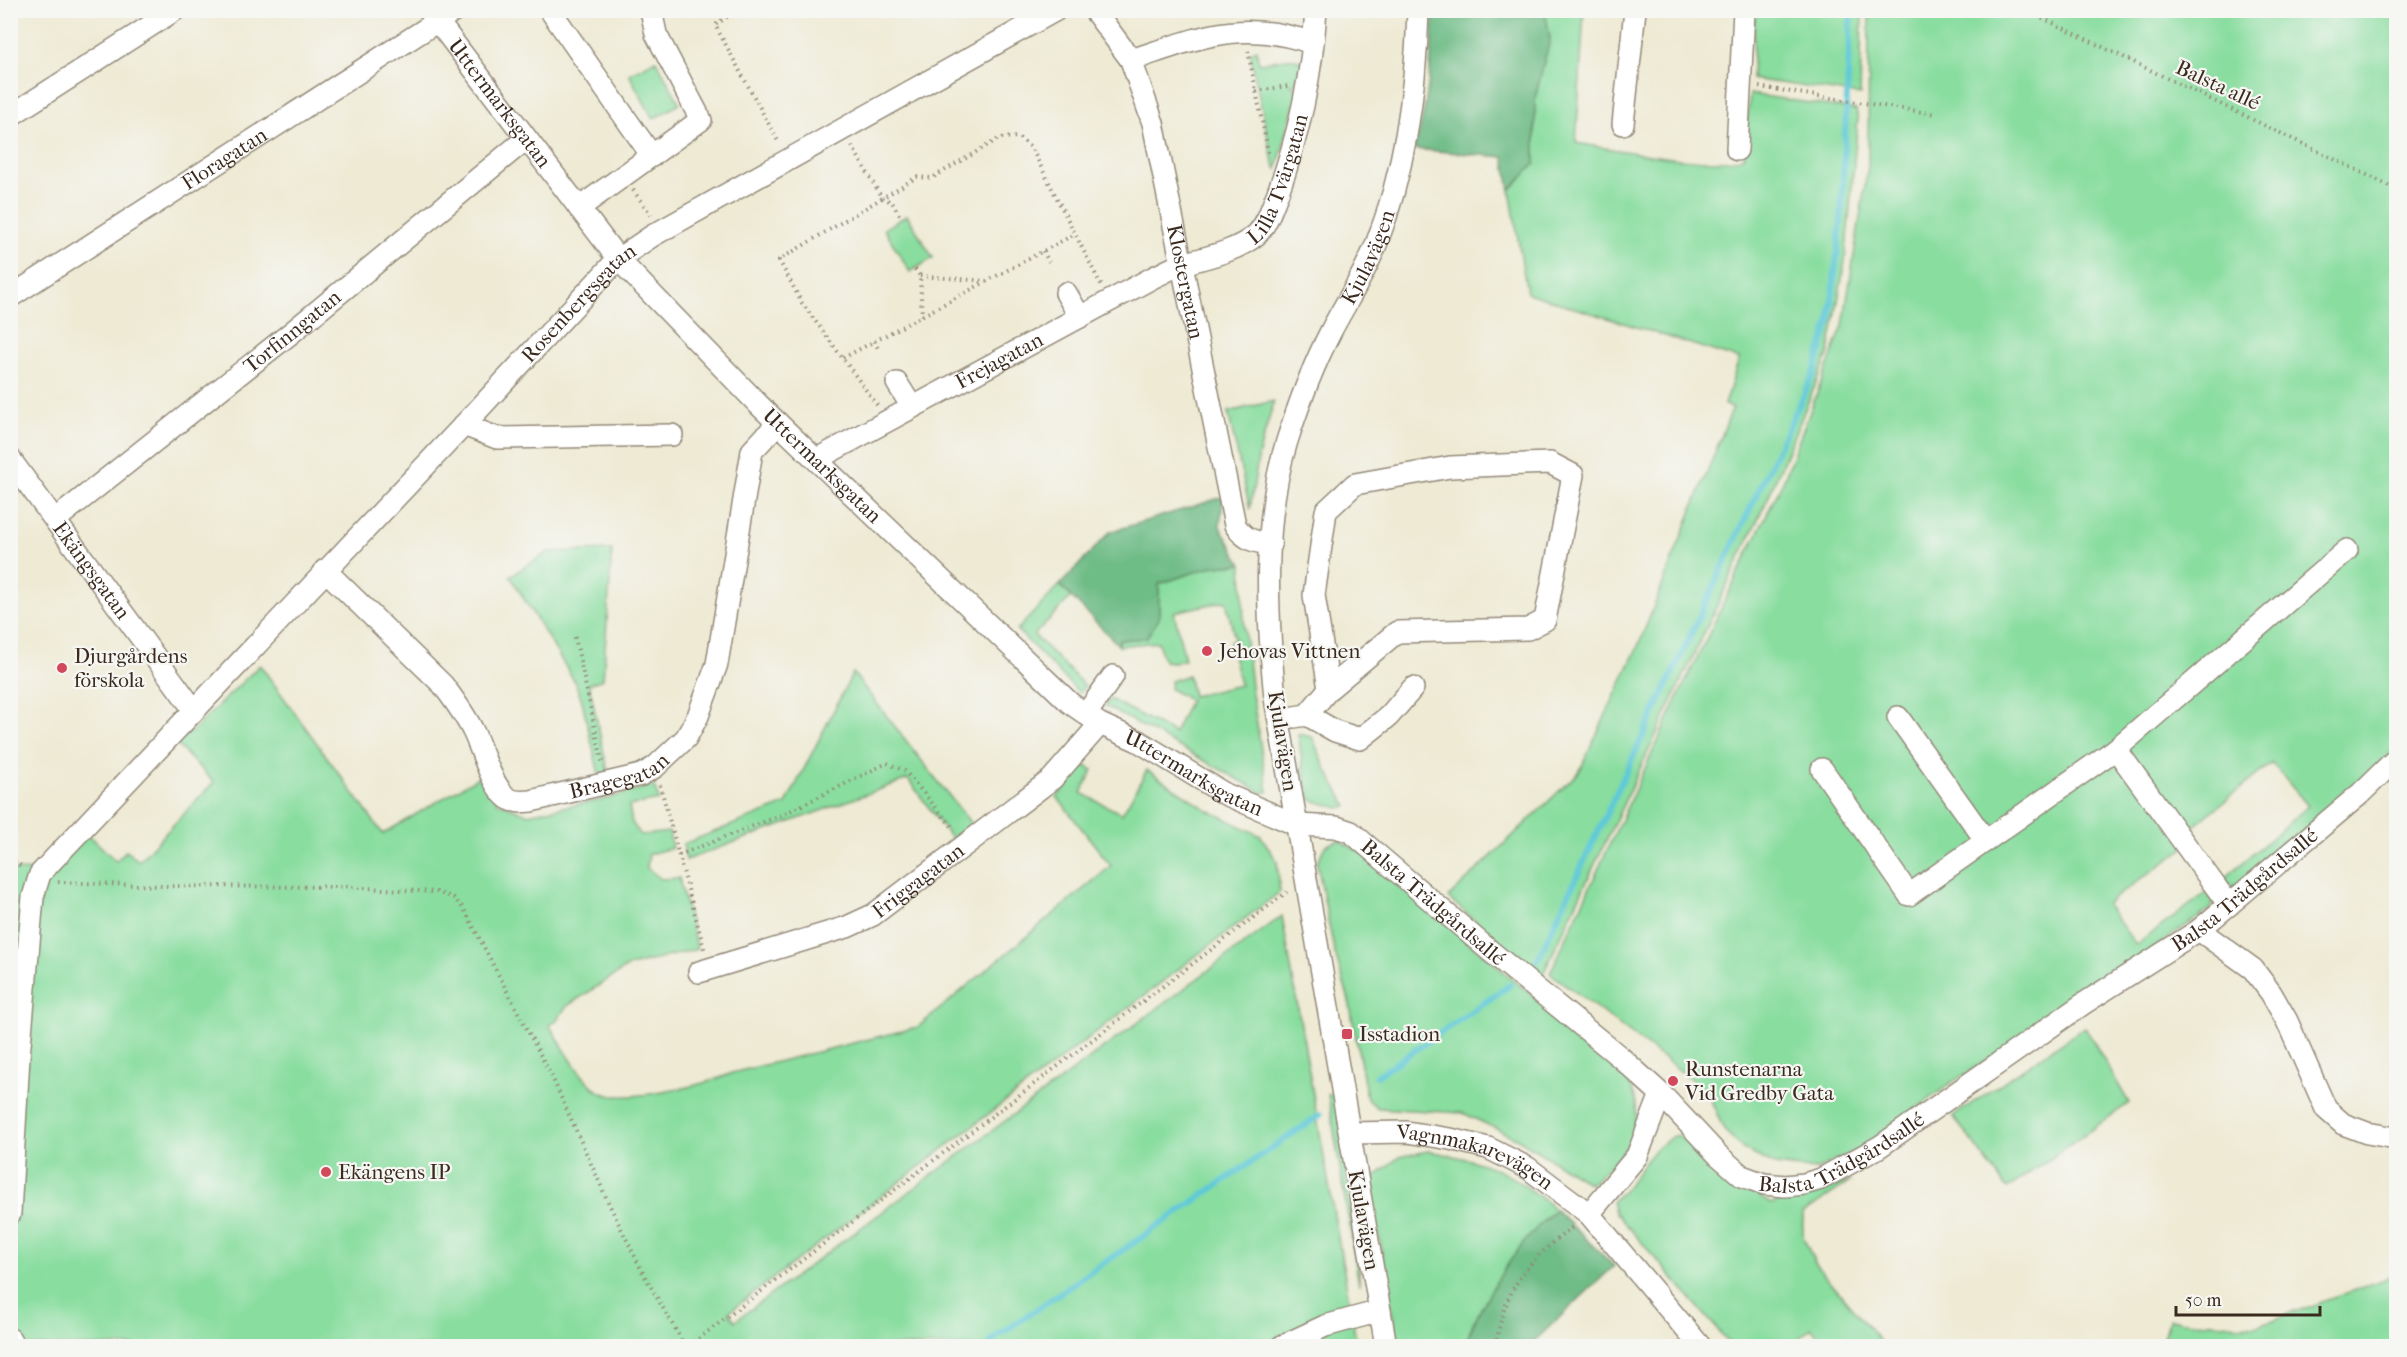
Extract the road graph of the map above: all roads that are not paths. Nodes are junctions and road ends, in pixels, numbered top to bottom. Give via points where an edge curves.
1 (175, 10) edge
2 (550, 10) edge
3 (651, 10) edge
4 (1056, 10) edge
5 (1094, 10) edge
6 (1316, 10) edge
7 (1418, 10) edge
8 (1635, 10) edge
9 (1744, 10) edge
10 (441, 15) edge
11 (1312, 43) junction
12 (1131, 60) junction
13 (10, 116) edge
14 (1623, 124) dead end
15 (526, 139) junction
16 (1737, 150) dead end
17 (652, 156) junction
18 (579, 208) junction
19 (618, 259) junction
20 (1181, 264) junction
21 (1066, 293) dead end
22 (10, 297) edge
23 (1080, 317) junction
24 (897, 383) dead end
25 (912, 407) junction
26 (778, 423) junction
27 (464, 425) junction
28 (672, 435) dead end
29 (10, 459) edge
30 (817, 459) junction
31 (55, 520) junction
32 (1271, 544) junction
33 (2347, 550) dead end
34 (325, 570) junction
35 (1113, 676) dead end
36 (1413, 688) dead end
37 (1329, 690) junction
38 (194, 710) junction
39 (1306, 715) junction
40 (1898, 717) dead end
41 (1093, 719) junction
42 (1279, 720) junction
43 (2116, 749) junction
44 (2397, 759) edge
45 (1822, 769) dead end
46 (1297, 825) junction
47 (1986, 841) junction
48 (2229, 905) junction
49 (2199, 930) junction
50 (704, 970) road end
51 (1661, 1094) junction
52 (1350, 1132) junction
53 (2397, 1138) edge
54 (10, 1213) edge
55 (1589, 1214) junction
56 (1380, 1311) junction
57 (10, 1339) edge
58 (14, 1347) edge
59 (1282, 1347) edge
60 (1386, 1347) edge
61 (1700, 1347) edge

1 - 13 street
2 - 17 street
3 - 17 street via 656,34 702,120
4 - 19 street, Rosenbergsgatan via 652,236
5 - 12 street, Klostergatan
6 - 11 street, Lilla Tvärgatan
7 - 32 street, Kjulavägen via 1410,111 1395,186 1377,242 1306,386 1286,443 1274,503
8 - 14 street
9 - 16 street
10 - 15 street, Uttermarksgatan
10 - 22 street, Floragatan
11 - 12 street via 1281,34 1244,30 1194,39
11 - 20 street, Lilla Tvärgatan via 1294,145 1266,224 1239,245
12 - 20 street, Klostergatan via 1153,123
15 - 18 street, Uttermarksgatan
15 - 31 street, Torfinngatan via 291,333
17 - 18 street
18 - 19 street, Uttermarksgatan
19 - 26 street, Uttermarksgatan
19 - 27 street, Rosenbergsgatan
20 - 23 street, Frejagatan
20 - 32 street, Klostergatan via 1235,525 1251,541
21 - 23 street
23 - 25 street, Frejagatan
24 - 25 street
25 - 30 street, Frejagatan
26 - 30 street, Uttermarksgatan
26 - 34 street, Bragegatan via 752,451 717,664 698,716 686,738 656,767 640,776 531,801 517,802 505,796 460,707 443,685
27 - 28 street via 497,438
27 - 34 street, Rosenbergsgatan
29 - 31 street, Ekängsgatan
30 - 41 street, Uttermarksgatan via 1070,703
31 - 38 street, Ekängsgatan
32 - 42 street, Kjulavägen via 1269,639
33 - 43 street
34 - 38 street, Rosenbergsgatan
35 - 41 street, Friggagatan
36 - 39 street via 1389,716 1360,739
37 - 37 street via 1397,632 1528,629 1545,620 1573,475 1550,463 1450,466 1355,484 1326,511 1314,595
37 - 39 street
38 - 54 street, Rosenbergsgatan via 38,880 33,897 19,1057
39 - 42 street
40 - 47 street
41 - 46 street, Uttermarksgatan via 1138,741 1225,794
41 - 50 street, Friggagatan via 1052,779 861,921
42 - 46 street, Kjulavägen
43 - 47 street
43 - 48 street
44 - 48 street, Balsta Trädgårdsallé
45 - 47 street via 1909,895
46 - 51 street, Balsta Trädgårdsallé via 1336,827 1360,838
46 - 52 street, Kjulavägen
48 - 49 street, Balsta Trädgårdsallé
49 - 51 street, Balsta Trädgårdsallé via 2057,1022 1915,1124 1821,1179 1785,1186 1742,1176
49 - 53 street via 2253,969 2271,993 2325,1109 2343,1124
51 - 55 street via 1637,1156
52 - 55 street, Vagnmakarevägen via 1407,1132 1488,1148 1528,1168
52 - 56 street, Kjulavägen
55 - 61 street, Vagnmakarevägen
56 - 59 street via 1325,1326
56 - 60 street, Kjulavägen
57 - 58 street

